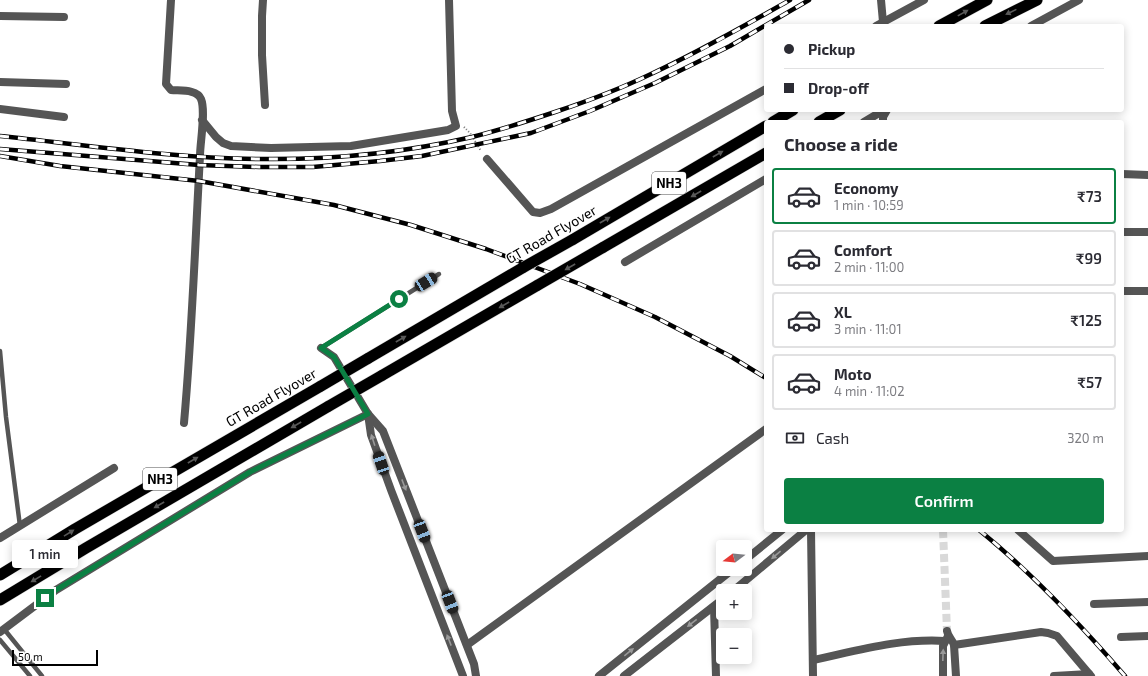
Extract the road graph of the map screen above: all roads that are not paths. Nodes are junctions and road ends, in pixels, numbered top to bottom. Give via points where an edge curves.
1 (171, 0) edge
2 (263, 0) edge
3 (449, 0) edge
4 (881, 0) edge
5 (924, 0) edge
6 (987, 0) edge
7 (1037, 0) edge
8 (1079, 0) edge
9 (0, 16) edge
10 (64, 17) dead end
11 (880, 24) edge
12 (943, 24) edge
13 (989, 24) edge
14 (1035, 24) edge
15 (0, 82) edge
16 (66, 84) dead end
17 (764, 90) edge
18 (265, 105) dead end
19 (0, 109) edge
20 (790, 112) edge
21 (836, 112) edge
22 (882, 112) edge
23 (64, 117) dead end
24 (202, 120) junction
25 (776, 120) edge
26 (822, 120) edge
27 (868, 120) edge
28 (764, 127) edge
29 (764, 154) edge
30 (487, 159) road end
31 (1124, 174) edge
32 (1148, 175) edge
33 (764, 180) edge
34 (1124, 232) edge
35 (1148, 232) edge
36 (625, 262) dead end
37 (438, 274) dead end
38 (1124, 291) edge
39 (1148, 291) edge
40 (321, 348) joint
41 (0, 351) edge
42 (368, 414) junction
43 (184, 423) dead end
44 (764, 430) edge
45 (114, 468) dead end
46 (20, 526) junction
47 (780, 532) edge
48 (804, 532) edge
49 (810, 532) edge
50 (1020, 532) edge
51 (0, 538) edge
52 (752, 554) edge
53 (1148, 556) edge
54 (0, 576) edge
55 (724, 576) edge
56 (741, 584) edge
57 (0, 600) edge
58 (1148, 602) edge
59 (1094, 604) dead end
60 (714, 607) joint
61 (2, 631) edge
62 (947, 636) junction
63 (1148, 636) edge
64 (1122, 637) dead end
65 (0, 640) edge
66 (467, 645) junction
67 (954, 645) junction
68 (813, 660) junction
69 (1090, 675) edge
70 (30, 676) edge
71 (42, 676) edge
72 (463, 676) edge
73 (476, 676) edge
74 (599, 676) edge
75 (624, 676) edge
76 (716, 676) edge
77 (813, 676) edge
78 (943, 676) edge
79 (956, 676) edge
80 (1054, 676) edge

1 - 24 street via 166,84 171,90 198,94 202,103
2 - 18 street via 262,55
3 - 24 street via 452,111 456,126 448,130 351,146 271,148 231,146 223,143
4 - 11 street
5 - 11 street
12 -> 6 highway
7 -> 13 highway
8 - 14 street
9 - 10 street
15 - 16 street
17 - 30 street via 540,213 533,212
19 - 23 street
20 - 25 highway
21 - 26 highway
22 - 27 street
24 - 43 street
54 -> 28 highway, GT Road Flyover / NH3, bridge via 75,529
29 -> 57 highway, NH3, bridge
31 - 32 street
33 - 36 street
34 - 35 street
37 - 40 lane
38 - 39 street
40 - 42 street via 334,357
41 - 46 lane
42 - 61 street via 250,472 56,590
42 -> 66 street via 383,431
72 -> 42 street via 391,490 372,435
44 - 66 street
45 - 46 street
46 - 51 street
47 - 52 street
48 -> 56 street
49 - 68 street
50 - 53 street via 1053,561
74 -> 55 street
58 - 59 street
60 -> 75 street
60 - 76 street
61 - 71 lane
62 - 67 street
62 - 68 street
78 -> 62 street
63 - 64 street
65 - 70 lane
66 - 73 street
67 - 69 street via 1048,633 1057,636
67 - 79 street
68 - 77 street
69 - 80 street

